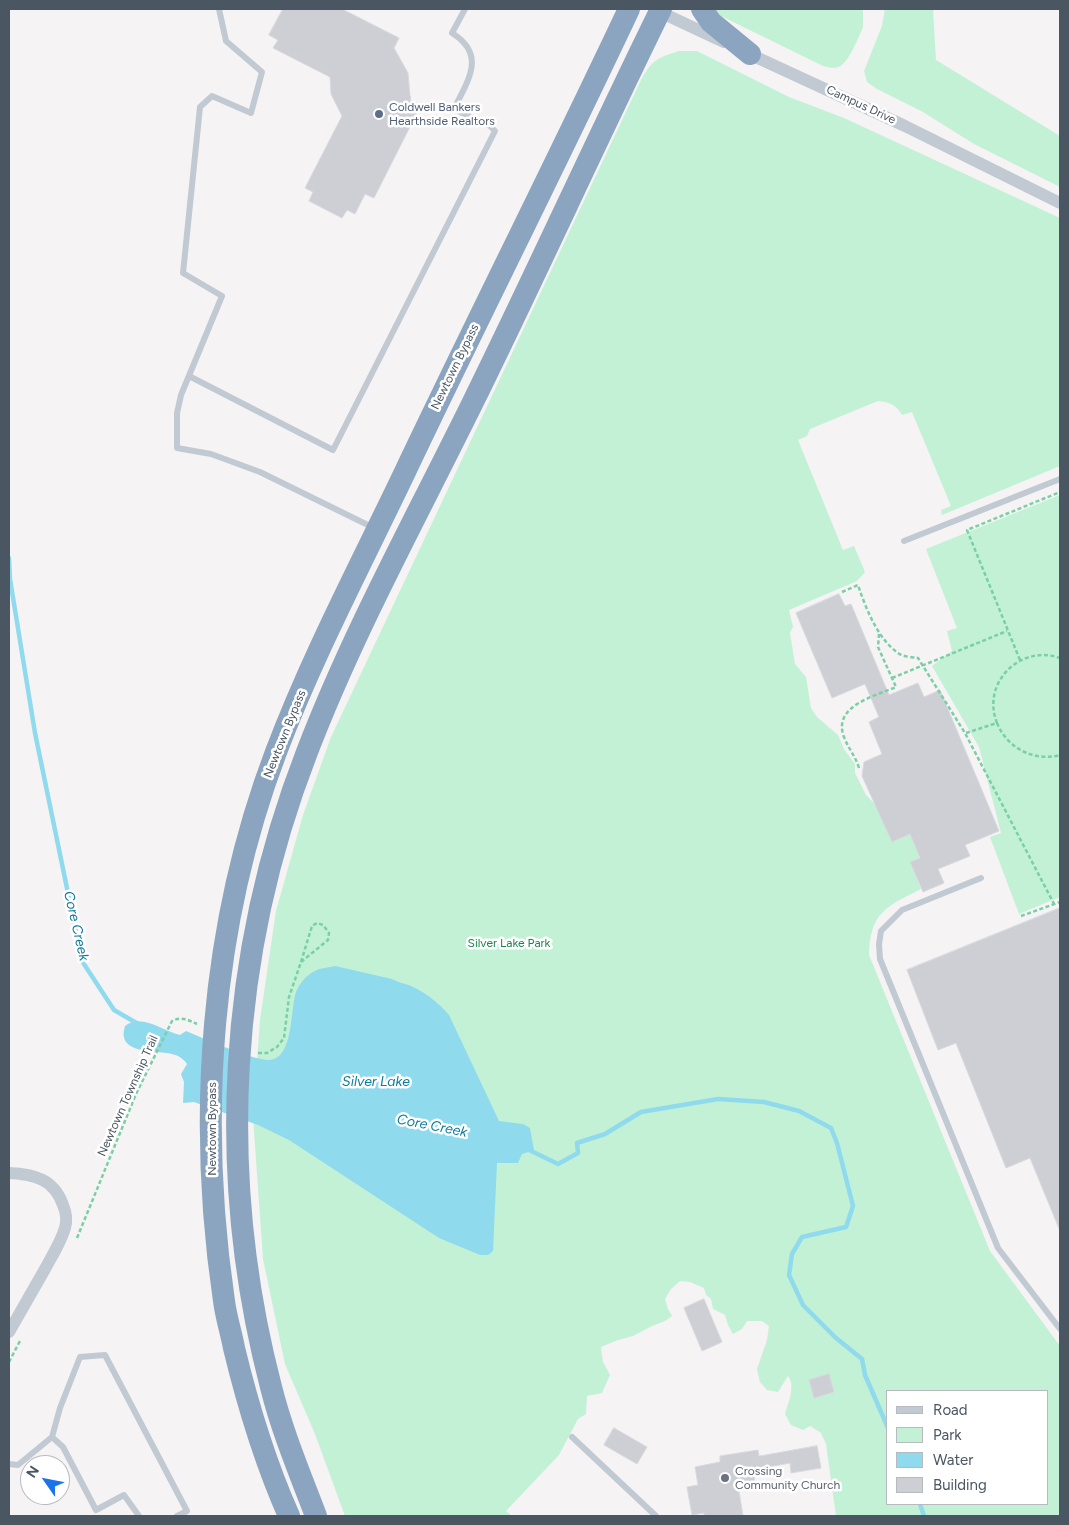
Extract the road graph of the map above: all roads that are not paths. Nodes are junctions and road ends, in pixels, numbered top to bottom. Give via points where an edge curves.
1 (219, 9) edge
2 (464, 9) edge
3 (629, 9) edge
4 (702, 9) edge
5 (661, 10) edge
6 (750, 54) junction
7 (1060, 203) edge
8 (189, 376) junction
9 (1060, 479) edge
10 (377, 530) junction
11 (904, 541) dead end
12 (981, 878) dead end
13 (9, 1173) edge
14 (1060, 1329) edge
15 (9, 1332) edge
16 (52, 1437) junction
17 (572, 1438) dead end
18 (9, 1464) edge
19 (139, 1516) edge
20 (177, 1516) edge
21 (290, 1516) edge
22 (316, 1516) edge
23 (656, 1516) edge

1 - 8 lane via 226,41 262,72 251,113 212,96 200,107 184,273 222,296
2 - 8 lane via 452,34 464,41 472,53 472,72 454,109 490,126 495,132 333,450
3 - 10 highway, Newtown Bypass
4 - 6 highway via 712,22
5 - 6 street, Campus Drive
5 - 22 highway, Newtown Bypass via 338,678 290,800 259,908 242,1020 236,1142 241,1228 255,1318 272,1391
6 - 7 street, Campus Drive
8 - 10 lane via 177,413 177,448 211,454 260,472
9 - 11 lane
10 - 21 highway, Newtown Bypass via 301,691 267,777 234,891 216,1005 211,1133 213,1196 224,1304 246,1400
12 - 14 lane via 902,910 881,931 878,944 880,959 998,1248
13 - 15 street via 23,1173 49,1183 59,1194 66,1223 56,1249
16 - 18 lane via 18,1465
16 - 19 lane via 63,1447 96,1510 124,1495
16 - 20 lane via 80,1357 105,1355 187,1511
17 - 23 lane

